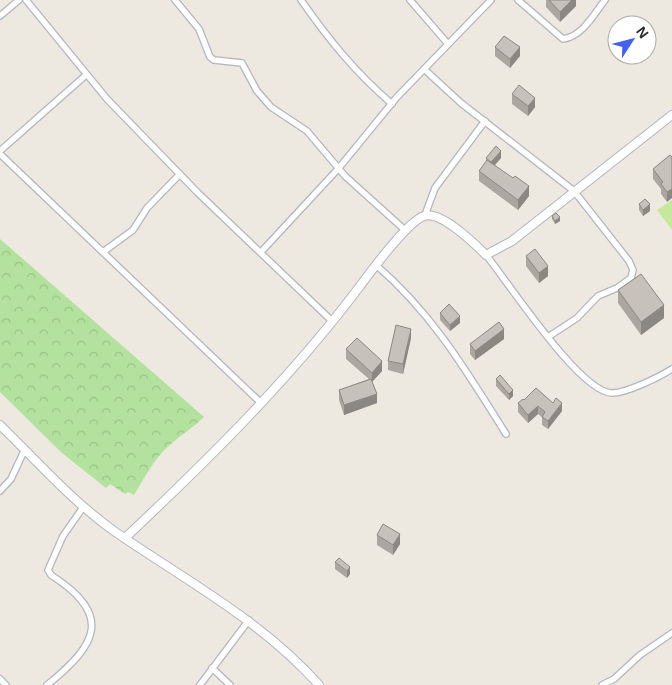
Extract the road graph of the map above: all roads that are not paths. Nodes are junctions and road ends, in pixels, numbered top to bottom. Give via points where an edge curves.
1 (19, 0) edge
2 (26, 0) edge
3 (175, 0) edge
4 (301, 0) edge
5 (410, 0) edge
6 (491, 0) edge
7 (518, 0) edge
8 (605, 0) edge
9 (0, 16) edge
10 (448, 44) junction
11 (424, 69) junction
12 (86, 76) junction
13 (392, 104) junction
14 (672, 114) edge
15 (485, 121) junction
16 (0, 153) edge
17 (338, 169) junction
18 (180, 174) junction
19 (574, 191) junction
20 (425, 215) junction
21 (406, 231) junction
22 (103, 252) junction
23 (261, 252) junction
24 (486, 255) junction
25 (376, 265) junction
26 (332, 321) junction
27 (548, 337) junction
28 (672, 369) edge
29 (261, 402) junction
30 (0, 425) edge
31 (506, 434) dead end
32 (25, 449) junction
33 (0, 491) edge
34 (84, 506) junction
35 (125, 538) junction
36 (249, 620) junction
37 (672, 633) edge
38 (212, 668) junction
39 (0, 679) edge
40 (6, 685) edge
41 (47, 685) edge
42 (200, 685) edge
43 (230, 685) edge
44 (319, 685) edge
45 (602, 685) edge

1 - 9 street
2 - 12 street
3 - 17 street via 199,29 210,56 214,60 242,63 271,107 307,131
4 - 13 street via 332,44
5 - 10 street
6 - 10 street
7 - 8 street via 563,39 580,31
10 - 11 street
11 - 13 street
11 - 15 street
12 - 16 street
12 - 18 street
13 - 17 street
14 - 19 street
15 - 19 street
15 - 20 street via 434,188
16 - 22 street
17 - 21 street
17 - 23 street
18 - 22 street via 147,208 133,230
18 - 23 street
19 - 24 street via 512,241
19 - 27 street via 629,261 633,274 625,284 595,298 577,318
20 - 21 street
20 - 24 street via 434,215 455,228
21 - 25 street
22 - 29 street
23 - 26 street
24 - 27 street
25 - 26 street
25 - 31 street via 419,307 448,342
26 - 29 street
27 - 28 street via 579,372 603,391 624,391
29 - 35 street via 207,462
30 - 32 street
32 - 33 street via 11,479
32 - 34 street
34 - 35 street
34 - 41 street via 63,536 48,570 50,575 82,599 89,610 92,629 89,642 70,666
35 - 36 street
36 - 38 street
36 - 44 street via 290,654
37 - 45 street
38 - 42 street
38 - 43 street
39 - 40 street

